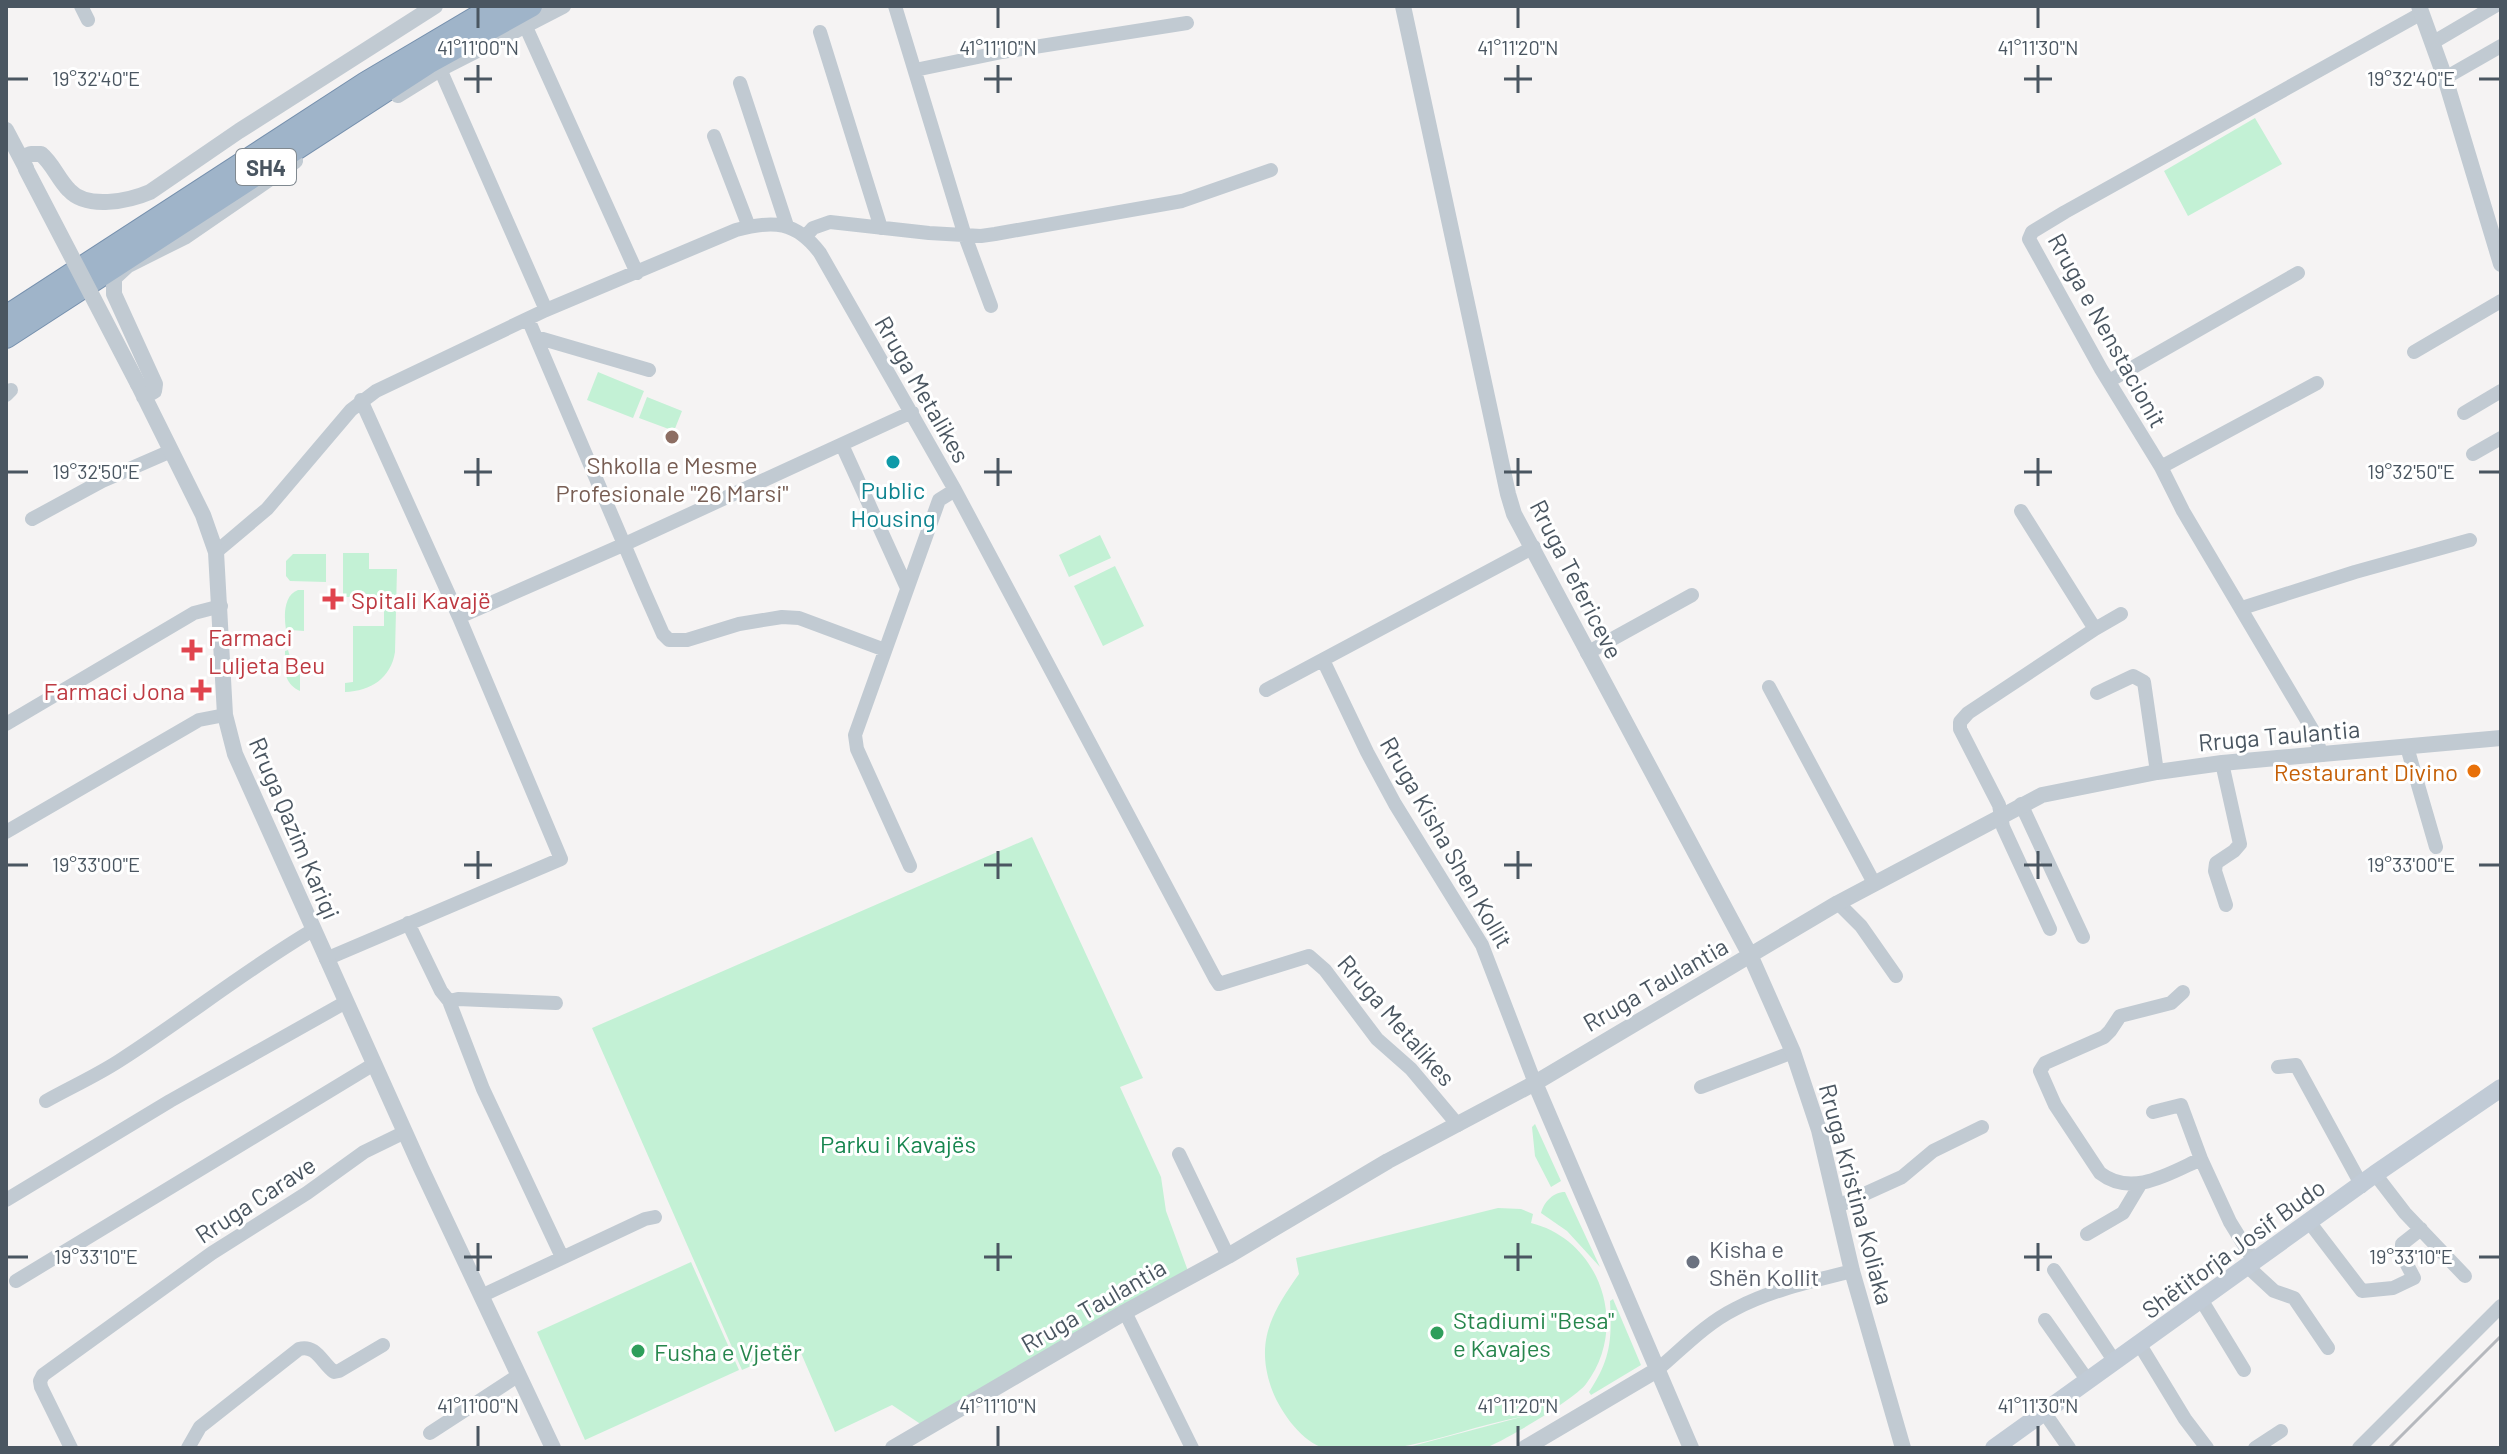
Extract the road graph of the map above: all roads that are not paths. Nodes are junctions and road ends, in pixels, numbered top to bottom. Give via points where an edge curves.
1 (81, 6) edge
2 (435, 6) edge
3 (496, 6) edge
4 (563, 6) edge
5 (895, 6) edge
6 (1403, 6) edge
7 (2495, 6) edge
8 (2420, 10) edge
9 (416, 11) edge
10 (528, 15) edge
11 (88, 20) dead end
12 (1187, 23) dead end
13 (820, 32) dead end
14 (2432, 43) junction
15 (2501, 46) edge
16 (440, 69) junction
17 (915, 70) junction
18 (2445, 78) junction
19 (740, 83) dead end
20 (6, 130) edge
21 (714, 136) dead end
22 (24, 164) junction
23 (1271, 170) dead end
24 (787, 226) junction
25 (749, 227) junction
26 (881, 228) junction
27 (965, 236) junction
28 (805, 237) junction
29 (2501, 264) edge
30 (637, 273) junction
31 (2298, 273) dead end
32 (2501, 301) edge
33 (991, 306) dead end
34 (546, 310) junction
35 (6, 317) edge
36 (528, 319) junction
37 (6, 337) edge
38 (536, 337) junction
39 (2414, 352) dead end
40 (649, 370) dead end
41 (2109, 381) junction
42 (2317, 383) dead end
43 (141, 390) junction
44 (2501, 391) edge
45 (361, 400) junction
46 (912, 412) junction
47 (2464, 413) dead end
48 (2501, 438) edge
49 (842, 445) junction
50 (171, 451) junction
51 (2473, 454) dead end
52 (2161, 467) junction
53 (955, 490) junction
54 (2021, 511) dead end
55 (32, 519) dead end
56 (2470, 540) dead end
57 (625, 544) junction
58 (1534, 547) junction
59 (216, 552) junction
60 (907, 588) junction
61 (1692, 595) dead end
62 (221, 606) junction
63 (2242, 608) junction
64 (2121, 614) dead end
65 (459, 617) junction
66 (2095, 629) junction
67 (885, 650) junction
68 (1587, 653) junction
69 (1323, 660) junction
70 (1769, 687) dead end
71 (1266, 690) dead end
72 (2097, 693) dead end
73 (225, 715) junction
74 (6, 724) edge
75 (2501, 738) edge
76 (2407, 747) junction
77 (2322, 755) junction
78 (2222, 763) junction
79 (2157, 772) junction
80 (2021, 804) junction
81 (2001, 815) junction
82 (6, 832) edge
83 (2436, 847) dead end
84 (910, 866) dead end
85 (1874, 883) junction
86 (1838, 903) junction
87 (2226, 905) dead end
88 (408, 923) junction
89 (2050, 929) dead end
90 (313, 930) junction
91 (2083, 937) dead end
92 (1751, 957) junction
93 (326, 959) junction
94 (1896, 976) dead end
95 (2183, 992) dead end
96 (449, 1001) junction
97 (346, 1002) junction
98 (556, 1003) dead end
99 (1793, 1052) junction
100 (374, 1064) junction
101 (2278, 1067) dead end
102 (1535, 1083) junction
103 (1701, 1087) dead end
104 (2501, 1088) edge
105 (46, 1101) dead end
106 (2153, 1112) dead end
107 (1458, 1125) junction
108 (1982, 1127) dead end
109 (405, 1132) junction
110 (1179, 1154) dead end
111 (2201, 1159) junction
112 (2369, 1180) junction
113 (2141, 1183) junction
114 (6, 1200) edge
115 (1838, 1206) junction
116 (655, 1217) dead end
117 (2310, 1223) junction
118 (2421, 1229) junction
119 (2087, 1234) dead end
120 (1228, 1256) junction
121 (562, 1257) junction
122 (2251, 1264) junction
123 (2054, 1270) dead end
124 (1852, 1271) junction
125 (2465, 1276) dead end
126 (16, 1281) dead end
127 (481, 1296) junction
128 (2202, 1301) junction
129 (2501, 1306) edge
130 (1125, 1312) junction
131 (2045, 1320) dead end
132 (383, 1345) dead end
133 (2140, 1345) junction
134 (2328, 1348) dead end
135 (2115, 1362) junction
136 (1657, 1370) junction
137 (2244, 1370) dead end
138 (519, 1375) junction
139 (2088, 1381) junction
140 (2044, 1412) junction
141 (2281, 1431) dead end
142 (430, 1433) dead end
143 (71, 1448) edge
144 (188, 1448) edge
145 (552, 1448) edge
146 (893, 1448) edge
147 (1192, 1448) edge
148 (1525, 1448) edge
149 (1691, 1448) edge
150 (1903, 1448) edge
151 (1994, 1448) edge
152 (2069, 1448) edge
153 (2207, 1448) edge
154 (2255, 1448) edge
155 (2359, 1448) edge

1 - 11 street
2 - 9 street
3 - 35 highway, SH4 via 366,83
4 - 10 street
5 - 17 street
6 - 58 street, Rruga Tefericeve via 1508,494
7 - 14 street
8 - 14 street
8 - 41 street, Rruga e Nenstacionit via 2032,232 2030,245
9 - 22 street via 135,198 79,197 41,154 31,154
10 - 16 street
10 - 30 street
10 - 37 highway, SH4 via 428,63
12 - 17 street
13 - 26 street
14 - 18 street
15 - 18 street
16 - 34 street
16 - 43 street via 332,135 186,236 119,271 114,294 155,384 154,391
17 - 27 street
18 - 29 street
19 - 24 street
20 - 22 street, Rruga Qazim Kariqi
21 - 25 street
22 - 43 street, Rruga Qazim Kariqi, bridge
23 - 27 street via 1182,201
24 - 25 street
24 - 28 street, Rruga Metalikes
25 - 30 street
26 - 27 street
26 - 28 street via 830,222
27 - 33 street
28 - 46 street, Rruga Metalikes via 820,253
30 - 34 street
31 - 41 street
32 - 39 street
34 - 36 street
36 - 38 street
36 - 45 street
38 - 40 street
38 - 57 street
41 - 52 street, Rruga e Nenstacionit
42 - 52 street
43 - 50 street, Rruga Qazim Kariqi
44 - 47 street
45 - 59 street via 267,509
45 - 65 street
46 - 49 street
46 - 53 street, Rruga Metalikes
48 - 51 street
49 - 57 street
49 - 60 street
50 - 55 street
50 - 59 street, Rruga Qazim Kariqi
52 - 63 street, Rruga e Nenstacionit
53 - 60 street via 939,500
53 - 107 street, Rruga Metalikes via 1219,984 1309,956
54 - 66 street
56 - 63 street
57 - 65 street
57 - 67 street via 669,640 782,617 799,618
58 - 68 street, Rruga Tefericeve
58 - 69 street
59 - 62 street, Rruga Qazim Kariqi
60 - 67 street
61 - 68 street
62 - 73 street, Rruga Qazim Kariqi
62 - 74 street via 194,613
63 - 77 street, Rruga e Nenstacionit
64 - 66 street
65 - 88 street via 561,859
66 - 81 street via 1960,722
67 - 84 street via 855,741
68 - 92 street, Rruga Tefericeve
69 - 71 street
69 - 102 street, Rruga Kisha Shen Kollit via 1395,804 1482,945
70 - 85 street
72 - 79 street via 2133,676 2144,682
73 - 82 street via 199,720
73 - 90 street, Rruga Qazim Kariqi via 235,754
75 - 76 street, Rruga Taulantia
76 - 77 street, Rruga Taulantia
76 - 83 street
77 - 78 street, Rruga Taulantia
78 - 79 street, Rruga Taulantia
78 - 87 street via 2240,844 2216,863
79 - 80 street, Rruga Taulantia via 2064,789
80 - 81 street, Rruga Taulantia
80 - 91 street
81 - 85 street, Rruga Taulantia
81 - 89 street
85 - 86 street, Rruga Taulantia
86 - 92 street, Rruga Taulantia
86 - 94 street
88 - 93 street
88 - 96 street
90 - 93 street, Rruga Qazim Kariqi
90 - 105 street via 257,963 120,1061
92 - 99 street, Rruga Kristina Koliaka
92 - 102 street, Rruga Taulantia
93 - 97 street, Rruga Qazim Kariqi
95 - 113 street via 2171,1003 2120,1016 2104,1037 2041,1067 2055,1105 2100,1173 2121,1183
96 - 98 street
96 - 121 street via 483,1089
97 - 100 street, Rruga Qazim Kariqi
97 - 114 street
99 - 103 street
99 - 115 street, Rruga Kristina Koliaka
100 - 109 street, Rruga Qazim Kariqi
100 - 126 street
101 - 112 street via 2296,1065
102 - 107 street, Rruga Taulantia
102 - 136 street, Rruga Kisha Shen Kollit
104 - 112 main road, Shëtitorja Josif Budo
106 - 111 street via 2181,1105
107 - 120 street, Rruga Taulantia
108 - 115 street via 1933,1151 1902,1177
109 - 127 street, Rruga Qazim Kariqi
109 - 143 street, Rruga Carave via 364,1152 212,1253 43,1375 41,1387
110 - 120 street
111 - 113 street
111 - 122 street
112 - 117 main road, Shëtitorja Josif Budo
112 - 118 street
113 - 119 street via 2123,1213
115 - 124 street, Rruga Kristina Koliaka
116 - 121 street
117 - 118 street via 2362,1291 2393,1288 2414,1278 2402,1244
117 - 122 main road, Shëtitorja Josif Budo
118 - 125 street
120 - 130 street, Rruga Taulantia
121 - 127 street
122 - 128 main road, Shëtitorja Josif Budo
122 - 134 street via 2274,1291 2294,1298
123 - 135 street
124 - 136 street via 1734,1309
124 - 150 street, Rruga Kristina Koliaka
127 - 138 street, Rruga Qazim Kariqi
128 - 133 main road, Shëtitorja Josif Budo
128 - 137 street
129 - 155 street
130 - 146 street, Rruga Taulantia
130 - 147 street
131 - 139 street
132 - 144 street via 334,1372 313,1350 299,1349 200,1427
133 - 135 main road, Shëtitorja Josif Budo
133 - 153 street
135 - 139 main road, Shëtitorja Josif Budo
136 - 148 street
136 - 149 street, Rruga Kisha Shen Kollit
138 - 142 street
138 - 145 street, Rruga Qazim Kariqi
139 - 140 main road, Shëtitorja Josif Budo
140 - 151 main road, Shëtitorja Josif Budo
140 - 152 street
141 - 154 street

